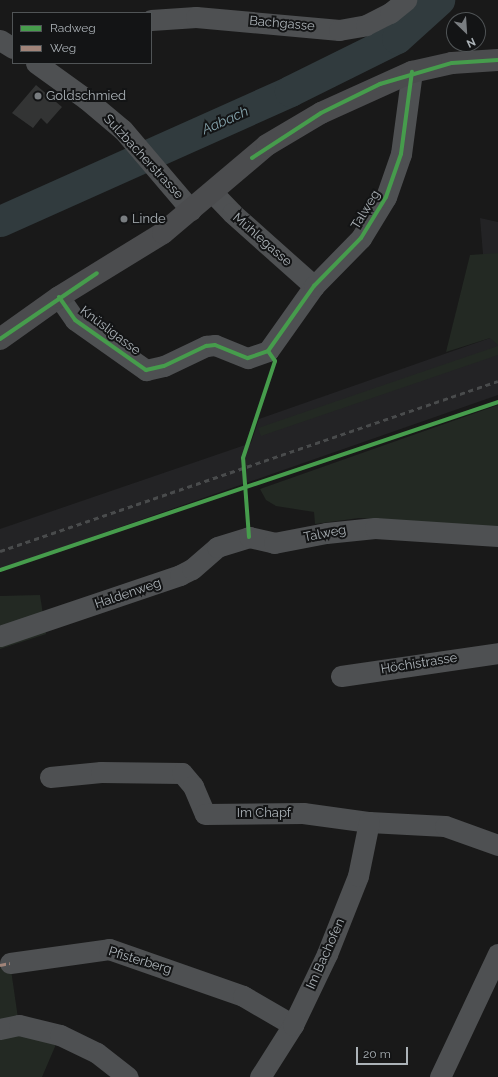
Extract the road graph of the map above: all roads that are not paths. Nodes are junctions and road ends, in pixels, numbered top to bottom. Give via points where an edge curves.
1 (406, 0) edge
2 (152, 20) edge
3 (0, 40) edge
4 (12, 47) edge
5 (498, 60) edge
6 (37, 64) edge
7 (412, 72) junction
8 (212, 192) junction
9 (192, 210) junction
10 (314, 286) junction
11 (59, 296) junction
12 (0, 339) edge
13 (268, 352) joint
14 (498, 536) edge
15 (248, 537) joint
16 (0, 636) edge
17 (498, 653) edge
18 (341, 676) dead end
19 (50, 777) dead end
20 (369, 822) junction
21 (498, 845) edge
22 (498, 954) edge
23 (10, 963) dead end
24 (293, 1025) junction
25 (0, 1029) edge
26 (128, 1077) edge
27 (260, 1077) edge
28 (440, 1077) edge

1 - 2 street, Bachgasse via 390,13 366,25 339,30 196,17
3 - 4 street
5 - 7 main road via 452,63
6 - 9 street, Sulzbacherstrasse via 91,103 137,146
7 - 8 main road via 351,98 288,132
7 - 10 street, Talweg via 401,154 386,197 361,238
8 - 9 main road
8 - 10 street, Mühlegasse
9 - 11 main road via 163,232
10 - 13 street, Talweg
11 - 12 main road
11 - 13 street, Knüsligasse via 75,320 146,370 164,366 206,346 215,345 248,358
14 - 15 street, Talweg via 375,528 326,533 274,543
15 - 16 street, Haldenweg via 216,547 192,569 180,575
17 - 18 street, Höchistrasse
19 - 20 street, Im Chapf via 102,772 182,773 193,786 205,814 303,813
20 - 21 street, Im Chapf via 445,826 467,831
20 - 24 street, Im Bachofen via 358,876 327,954
22 - 28 street
23 - 24 street, Pfisterberg via 109,949 243,996
24 - 27 street, Im Bachofen
25 - 26 street via 19,1025 66,1037 97,1053

